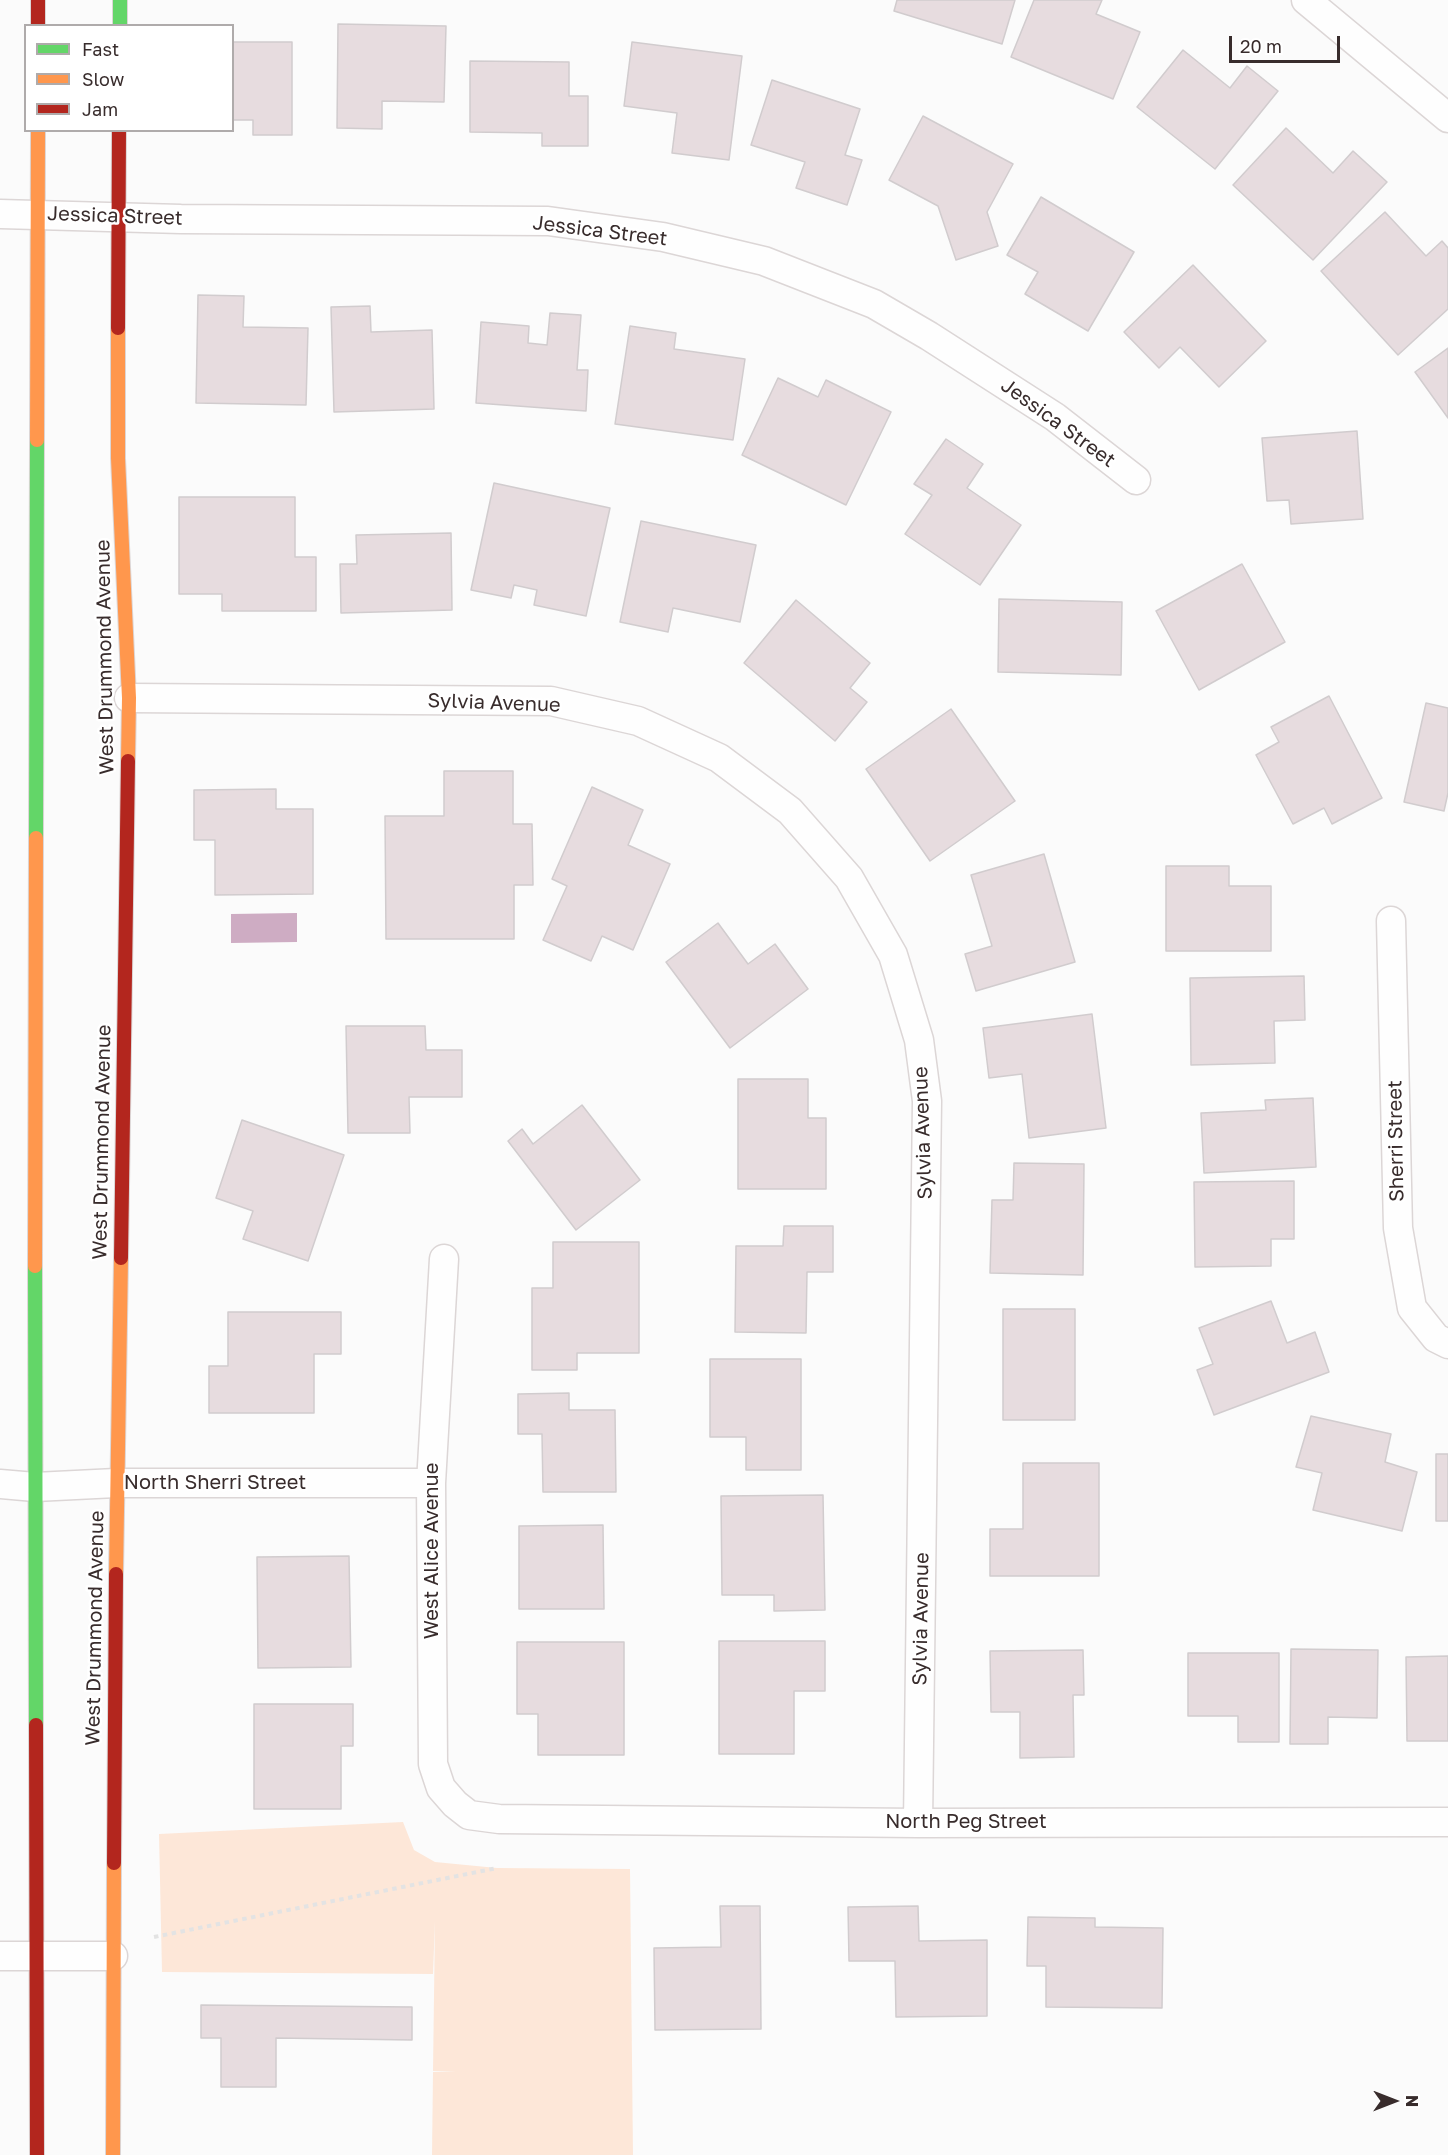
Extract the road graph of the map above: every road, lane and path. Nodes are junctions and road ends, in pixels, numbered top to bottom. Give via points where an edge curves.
1 (38, 0) edge
2 (120, 0) edge
3 (1306, 0) edge
4 (38, 24) edge
5 (120, 24) edge
6 (1448, 118) edge
7 (38, 132) edge
8 (119, 132) edge
9 (0, 214) edge
10 (38, 214) junction
11 (119, 216) junction
12 (1136, 480) dead end
13 (129, 698) junction
14 (1392, 921) dead end
15 (444, 1259) dead end
16 (1448, 1344) edge
17 (116, 1483) junction
18 (431, 1483) junction
19 (0, 1484) edge
20 (35, 1487) junction
21 (484, 1817) joint
22 (1448, 1822) edge
23 (918, 1823) junction
24 (497, 1868) dead end
25 (154, 1937) dead end
26 (0, 1956) edge
27 (38, 1956) junction
28 (112, 1956) junction
29 (38, 2155) edge
30 (112, 2155) edge

1 - 4 main road
2 - 5 main road
3 - 6 street
7 - 10 main road
8 - 11 main road, West Drummond Avenue
9 - 10 street, Jessica Street
10 - 11 street, Jessica Street
10 - 20 main road
11 - 12 street, Jessica Street via 548,221 663,237 764,261 874,304 920,330 1055,417
11 - 13 main road, West Drummond Avenue via 118,458
13 - 17 main road, West Drummond Avenue
13 - 23 street, Sylvia Avenue via 551,701 638,721 719,758 790,811 849,878 893,955 919,1040 927,1101
14 - 16 street, Sherri Street via 1398,1228 1412,1308 1436,1338
15 - 18 street, West Alice Avenue
17 - 18 street, North Sherri Street
17 - 20 street, North Sherri Street
17 - 28 main road, West Drummond Avenue
18 - 21 street, West Alice Avenue via 433,1764 441,1788 455,1804 469,1815
19 - 20 street, North Sherri Street
20 - 27 main road
21 - 23 street, North Peg Street
22 - 23 street, North Peg Street
24 - 25 path
26 - 27 street
27 - 28 street
27 - 29 main road
28 - 30 main road, West Drummond Avenue

